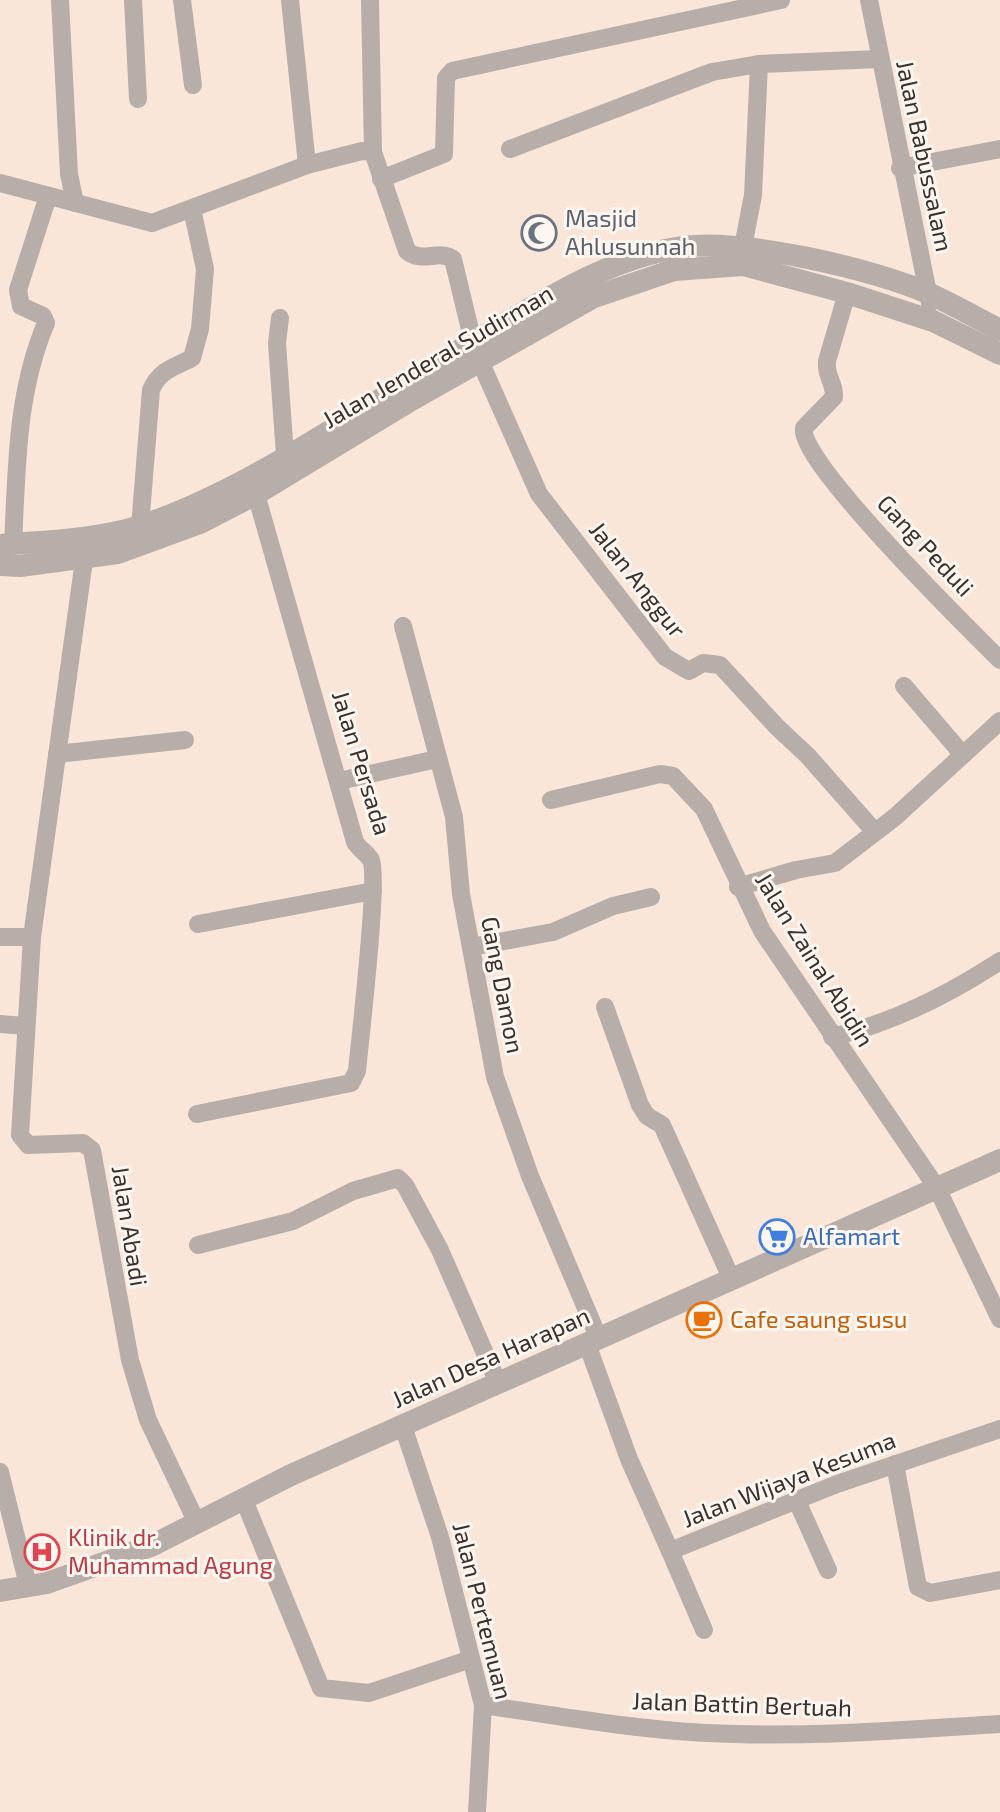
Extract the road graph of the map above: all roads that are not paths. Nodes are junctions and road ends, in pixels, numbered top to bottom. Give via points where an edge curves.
1 (60, 0) edge
2 (133, 0) edge
3 (182, 0) edge
4 (290, 0) edge
5 (370, 0) edge
6 (781, 0) edge
7 (869, 0) edge
8 (879, 59) junction
9 (759, 64) junction
10 (193, 85) dead end
11 (138, 99) dead end
12 (510, 149) dead end
13 (1000, 149) edge
14 (373, 152) junction
15 (307, 165) junction
16 (900, 168) junction
17 (381, 179) junction
18 (0, 183) edge
19 (48, 196) junction
20 (75, 203) junction
21 (192, 209) junction
22 (743, 247) junction
23 (847, 293) junction
24 (928, 293) junction
25 (280, 318) dead end
26 (933, 321) junction
27 (1000, 330) edge
28 (476, 352) junction
29 (1000, 354) edge
30 (285, 455) junction
31 (256, 494) junction
32 (139, 536) junction
33 (6, 544) edge
34 (84, 560) junction
35 (0, 565) edge
36 (403, 626) dead end
37 (1000, 660) edge
38 (904, 686) dead end
39 (1000, 721) edge
40 (185, 740) dead end
41 (57, 754) junction
42 (963, 755) junction
43 (437, 759) junction
44 (339, 781) junction
45 (551, 800) dead end
46 (875, 832) junction
47 (738, 887) junction
48 (373, 891) junction
49 (651, 897) dead end
50 (198, 924) dead end
51 (0, 937) edge
52 (32, 937) junction
53 (471, 947) junction
54 (1000, 961) edge
55 (605, 1007) dead end
56 (0, 1024) edge
57 (25, 1026) junction
58 (832, 1037) junction
59 (197, 1114) dead end
60 (1000, 1160) edge
61 (937, 1188) junction
62 (198, 1245) dead end
63 (732, 1280) junction
64 (1000, 1319) edge
65 (593, 1342) junction
66 (498, 1383) junction
67 (403, 1426) junction
68 (1000, 1429) edge
69 (895, 1464) junction
70 (0, 1472) edge
71 (244, 1500) junction
72 (797, 1501) junction
73 (197, 1523) junction
74 (670, 1551) junction
75 (828, 1570) dead end
76 (1000, 1580) edge
77 (28, 1585) junction
78 (0, 1591) edge
79 (704, 1630) dead end
80 (471, 1659) junction
81 (483, 1705) junction
82 (1000, 1724) edge
83 (477, 1812) edge

1 - 20 street
2 - 11 street
3 - 10 street
4 - 15 street
5 - 14 street
6 - 17 street via 452,71 446,78 444,154
7 - 8 street, Jalan Babussalam
8 - 9 street
8 - 16 street, Jalan Babussalam
9 - 12 street via 712,72
9 - 22 street via 753,195
13 - 16 street
14 - 15 street
14 - 17 street
15 - 21 street
16 - 24 street, Jalan Babussalam
17 - 28 street via 407,251 419,258 453,259
18 - 19 street
19 - 20 street
19 - 33 street via 18,290 21,306 43,316 46,323 21,406
20 - 21 street via 152,223
21 - 32 street via 205,261 200,329 192,358 167,368 151,390
22 - 24 street, Jalan Jenderal Sudirman via 851,269
22 - 28 street, Jalan Jenderal Sudirman via 684,247 635,259 587,278
23 - 26 street, Jalan Jenderal Sudirman
23 - 28 street, Jalan Jenderal Sudirman via 743,265 674,270 594,297
23 - 37 street, Gang Peduli via 827,361 834,397 802,433 819,466 901,561
24 - 26 street, Jalan Babussalam
24 - 27 street, Jalan Jenderal Sudirman
25 - 30 street
26 - 29 street, Jalan Jenderal Sudirman
28 - 30 street, Jalan Jenderal Sudirman
28 - 31 street, Jalan Jenderal Sudirman
28 - 46 street, Jalan Anggur via 539,494 665,657 689,671 703,663 720,665
30 - 32 street, Jalan Jenderal Sudirman
31 - 32 street, Jalan Jenderal Sudirman via 200,523
31 - 44 street, Jalan Persada
32 - 33 street, Jalan Jenderal Sudirman
32 - 34 street, Jalan Jenderal Sudirman
34 - 35 street, Jalan Jenderal Sudirman
34 - 41 street, Jalan Abadi
36 - 43 street, Gang Damon
38 - 42 street
39 - 42 street
40 - 41 street
41 - 52 street, Jalan Abadi
42 - 46 street
43 - 44 street
43 - 53 street, Gang Damon via 454,817
44 - 48 street, Jalan Persada via 355,842 370,859
45 - 47 street, Jalan Zainal Abidin via 648,776 673,776 704,809
46 - 47 street via 835,863
47 - 58 street, Jalan Zainal Abidin
48 - 50 street
48 - 59 street, Jalan Persada via 357,1071 351,1083
49 - 53 street via 613,906 553,932
51 - 52 street
52 - 57 street, Jalan Abadi
53 - 65 street, Gang Damon via 495,1077
54 - 58 street via 955,991 909,1012
55 - 63 street via 640,1105 662,1125
56 - 57 street
57 - 73 street, Jalan Abadi via 20,1135 28,1145 83,1143 92,1150 130,1360 148,1420
58 - 61 street, Jalan Zainal Abidin
60 - 61 street, Jalan Desa Harapan
61 - 63 street, Jalan Desa Harapan
61 - 64 street, Jalan Zainal Abidin
62 - 66 street via 293,1221 353,1191 398,1178 440,1250
63 - 65 street, Jalan Desa Harapan
65 - 66 street, Jalan Desa Harapan
65 - 74 street, Jalan Wijaya Kesuma via 629,1459
66 - 67 street, Jalan Desa Harapan
67 - 71 street, Jalan Desa Harapan
67 - 80 street, Jalan Pertemuan via 440,1537
68 - 69 street, Jalan Wijaya Kesuma
69 - 72 street, Jalan Wijaya Kesuma
69 - 76 street via 918,1587 930,1593
70 - 77 street
71 - 73 street, Jalan Desa Harapan
71 - 80 street via 321,1688 369,1693
72 - 74 street, Jalan Wijaya Kesuma
72 - 75 street
73 - 77 street, Jalan Desa Harapan via 151,1546
74 - 79 street
77 - 78 street, Jalan Desa Harapan
80 - 81 street, Jalan Pertemuan
81 - 82 street, Jalan Battin Bertuah via 708,1733 838,1735
81 - 83 street, Jalan Pertemuan

